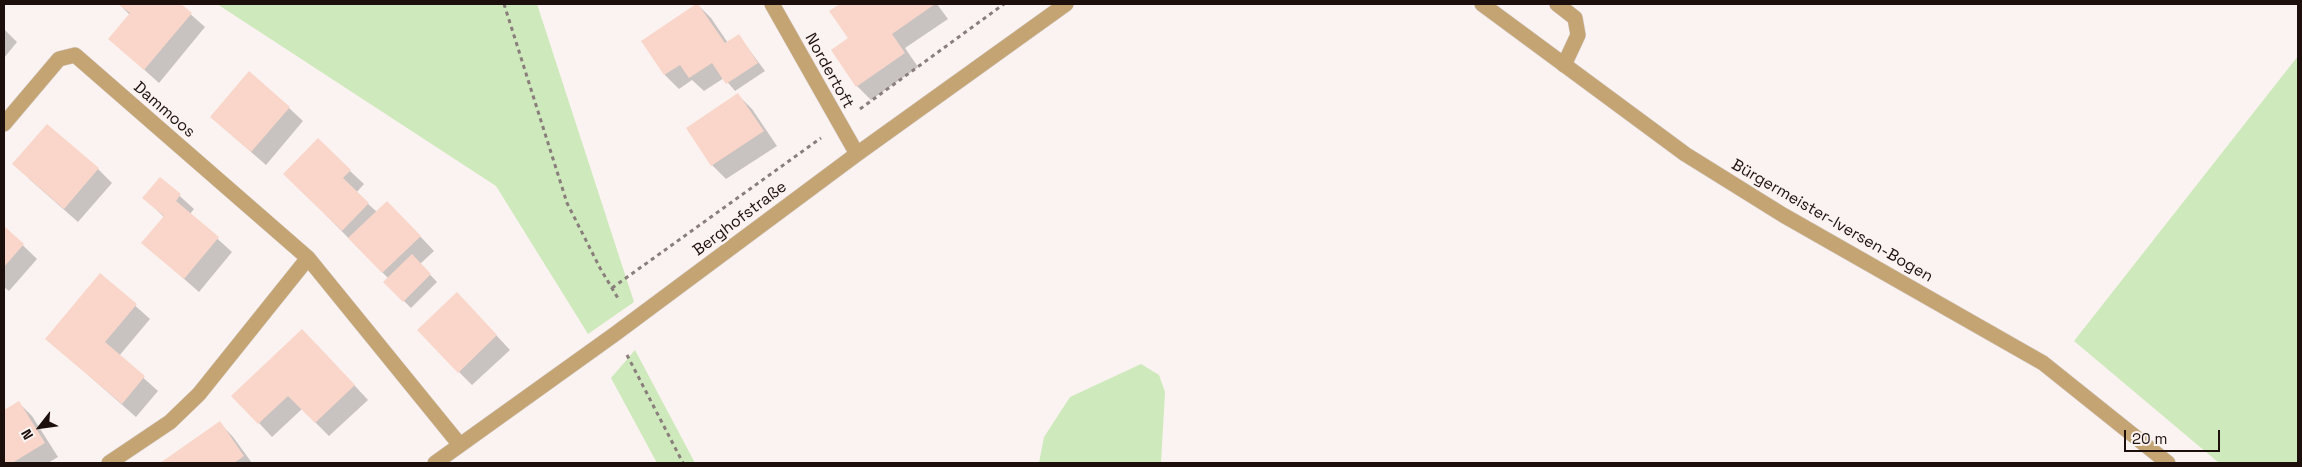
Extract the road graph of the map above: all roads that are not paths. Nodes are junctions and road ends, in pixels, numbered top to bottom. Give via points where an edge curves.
1 (772, 4) edge
2 (1066, 4) edge
3 (1482, 4) edge
4 (1557, 4) edge
5 (1564, 65) junction
6 (4, 124) edge
7 (857, 154) junction
8 (308, 258) junction
9 (460, 445) junction
10 (109, 463) edge
11 (435, 463) edge
12 (2168, 463) edge

1 - 7 street, Nordertoft
2 - 7 street, Berghofstraße
3 - 5 street, Bürgermeister-Iversen-Bogen
4 - 5 street via 1575,18 1578,35
5 - 12 street, Bürgermeister-Iversen-Bogen via 1693,160 2043,363
6 - 8 street, Dammoos via 59,59 75,55
7 - 9 street, Berghofstraße
8 - 9 street, Dammoos
8 - 10 street via 199,394 170,422
9 - 11 street, Berghofstraße

